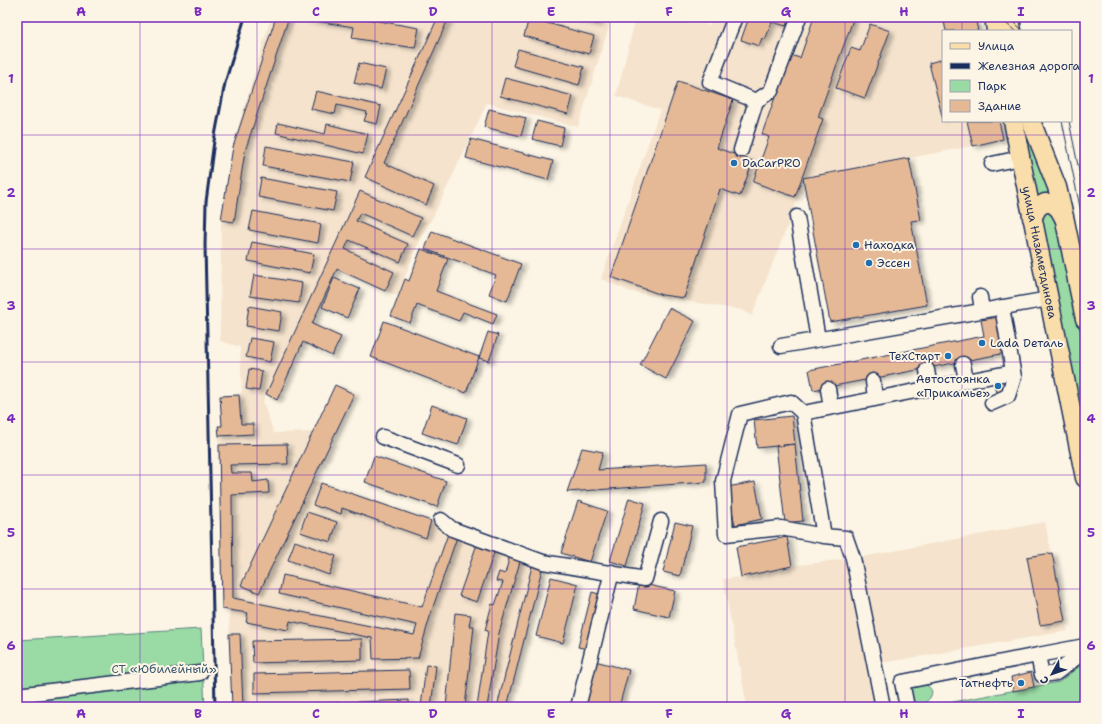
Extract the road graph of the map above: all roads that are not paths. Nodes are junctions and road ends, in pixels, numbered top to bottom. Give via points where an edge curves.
1 (735, 17) edge
2 (800, 17) edge
3 (994, 17) edge
4 (1010, 17) edge
5 (996, 30) edge
6 (1012, 30) edge
7 (756, 101) junction
8 (1014, 122) edge
9 (1031, 122) edge
10 (741, 150) dead end
11 (1020, 158) junction
12 (992, 164) dead end
13 (797, 217) dead end
14 (1032, 218) junction
15 (1065, 221) junction
16 (1049, 298) junction
17 (1002, 307) junction
18 (1085, 319) edge
19 (818, 339) junction
20 (781, 346) dead end
21 (963, 364) dead end
22 (927, 370) dead end
23 (1013, 372) junction
24 (873, 381) dead end
25 (966, 381) junction
26 (930, 388) junction
27 (828, 389) dead end
28 (875, 399) junction
29 (992, 403) dead end
30 (831, 407) junction
31 (803, 413) junction
32 (383, 437) dead end
33 (458, 465) dead end
34 (1085, 478) edge
35 (441, 520) dead end
36 (661, 521) dead end
37 (824, 536) junction
38 (612, 572) junction
39 (1085, 646) edge
40 (1085, 650) edge
41 (1038, 655) junction
42 (200, 673) dead end
43 (17, 695) edge
44 (578, 707) edge
45 (883, 707) edge
46 (907, 707) edge

1 - 7 lane via 710,82
2 - 7 lane via 771,91
3 - 5 main road
4 - 6 main road
7 - 10 lane
8 - 11 main road, улица Низаметдинова
9 - 15 main road via 1057,188
11 - 12 lane
11 - 14 main road, улица Низаметдинова
13 - 19 lane
14 - 15 main road via 1038,207 1052,203 1059,209
14 - 16 main road, улица Низаметдинова
15 - 18 main road
16 - 17 lane
16 - 34 main road, улица Низаметдинова
17 - 19 lane via 981,303
17 - 23 lane
19 - 20 lane
21 - 25 lane
22 - 26 lane
23 - 25 lane
23 - 29 lane via 1008,396
24 - 28 lane
25 - 26 lane
26 - 28 lane
27 - 30 lane
28 - 30 lane
30 - 31 lane
31 - 37 lane
31 - 37 lane via 791,402 740,414 723,481 726,534 781,528
32 - 33 lane
35 - 38 lane via 452,529 544,562
36 - 38 lane via 645,579
37 - 45 lane via 846,538 853,558
38 - 44 lane
39 - 41 lane
40 - 41 lane via 1056,673 1042,675
41 - 46 lane via 902,682
42 - 43 lane

